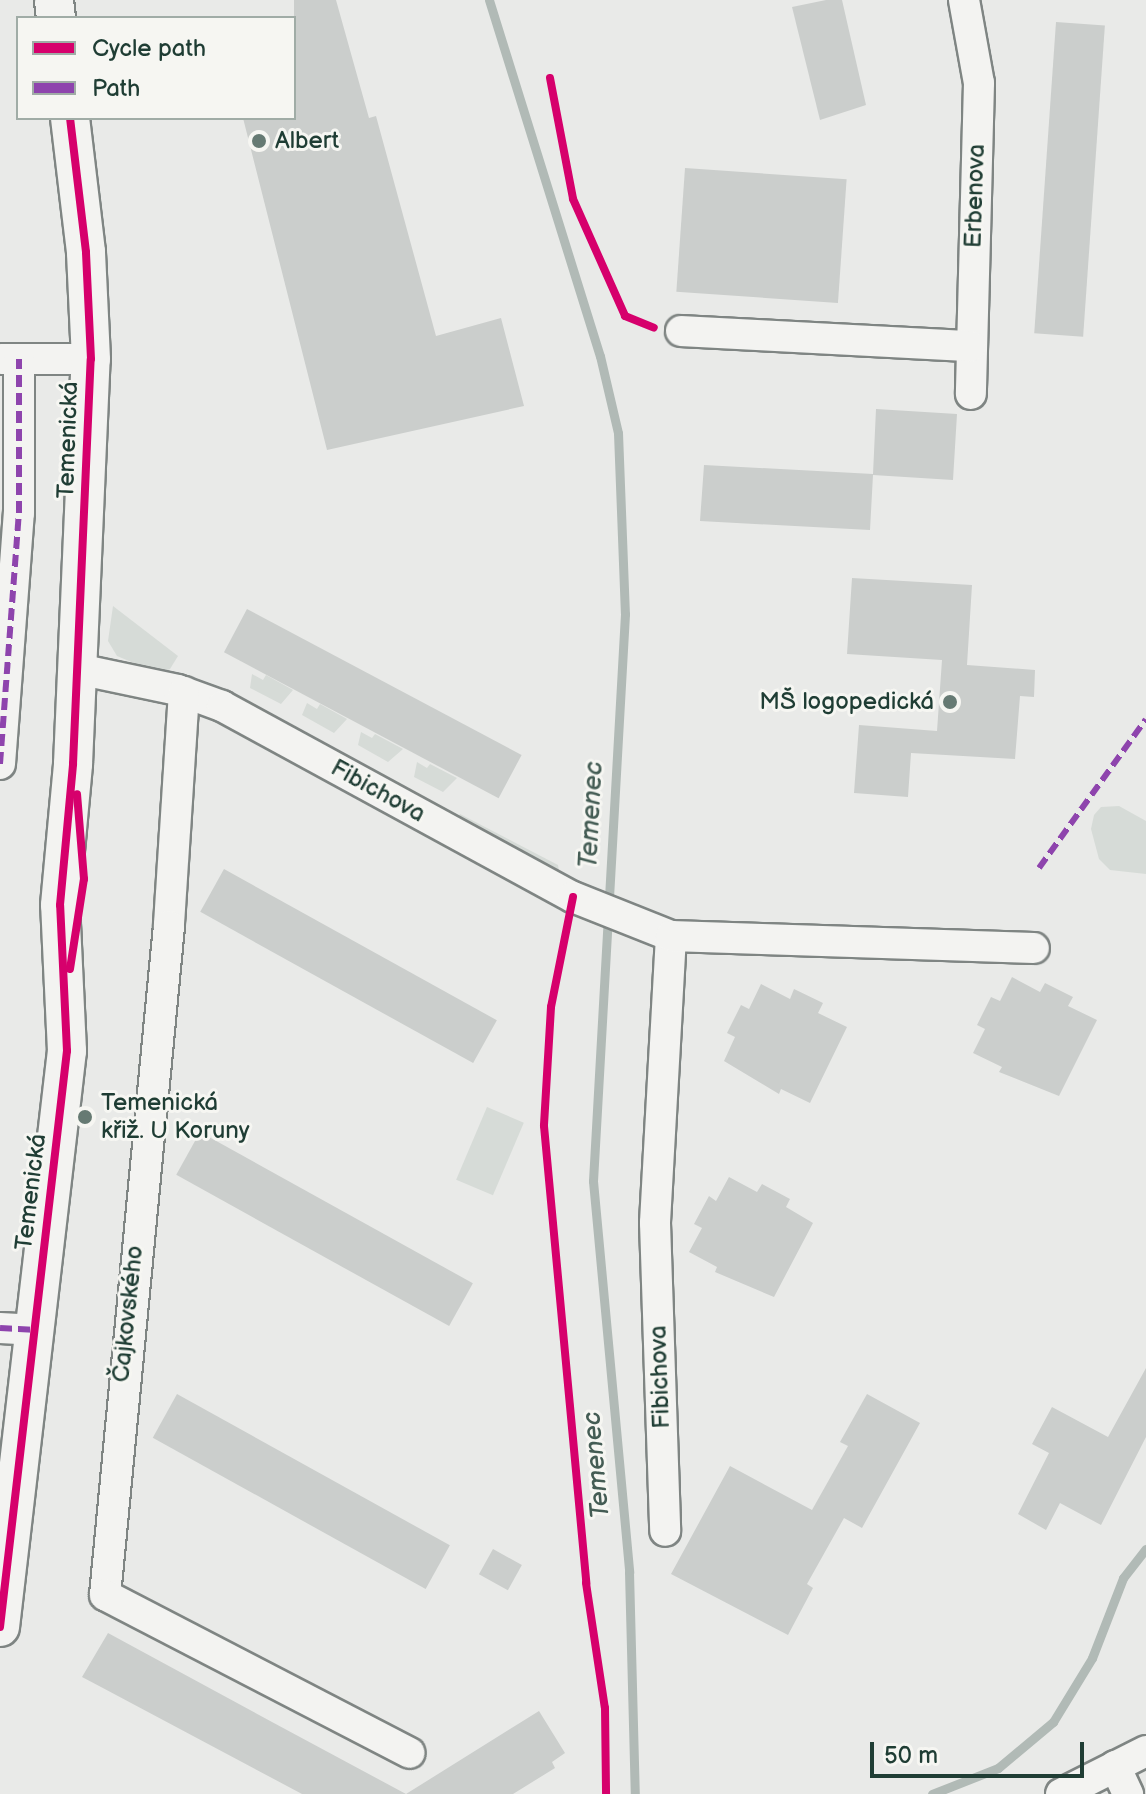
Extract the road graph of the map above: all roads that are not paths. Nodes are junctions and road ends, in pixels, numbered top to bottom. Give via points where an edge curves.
1 (964, 0) edge
2 (70, 120) edge
3 (681, 331) dead end
4 (971, 346) junction
5 (10, 359) edge
6 (91, 359) junction
7 (971, 394) dead end
8 (78, 669) junction
9 (184, 692) junction
10 (0, 764) edge
11 (671, 936) junction
12 (1034, 948) dead end
13 (18, 1329) edge
14 (665, 1531) dead end
15 (0, 1627) edge
16 (1146, 1751) edge
17 (410, 1753) dead end
18 (1115, 1766) junction
19 (1061, 1794) edge
20 (1128, 1794) edge

1 - 4 street, Erbenova via 979,83
2 - 6 street, Temenická via 86,252
3 - 4 street
4 - 7 street, Erbenova
5 - 6 street
5 - 10 street, Temenická via 19,513
6 - 8 street, Temenická
8 - 9 street, Fibichova
8 - 13 street, Temenická via 60,905 67,1051
9 - 11 street, Fibichova via 222,706 608,914
9 - 17 street, Čajkovského via 169,926 105,1595
11 - 12 street, Fibichova
11 - 14 street, Fibichova via 655,1223
13 - 15 street, Temenická
16 - 18 street
18 - 19 street
18 - 20 street

